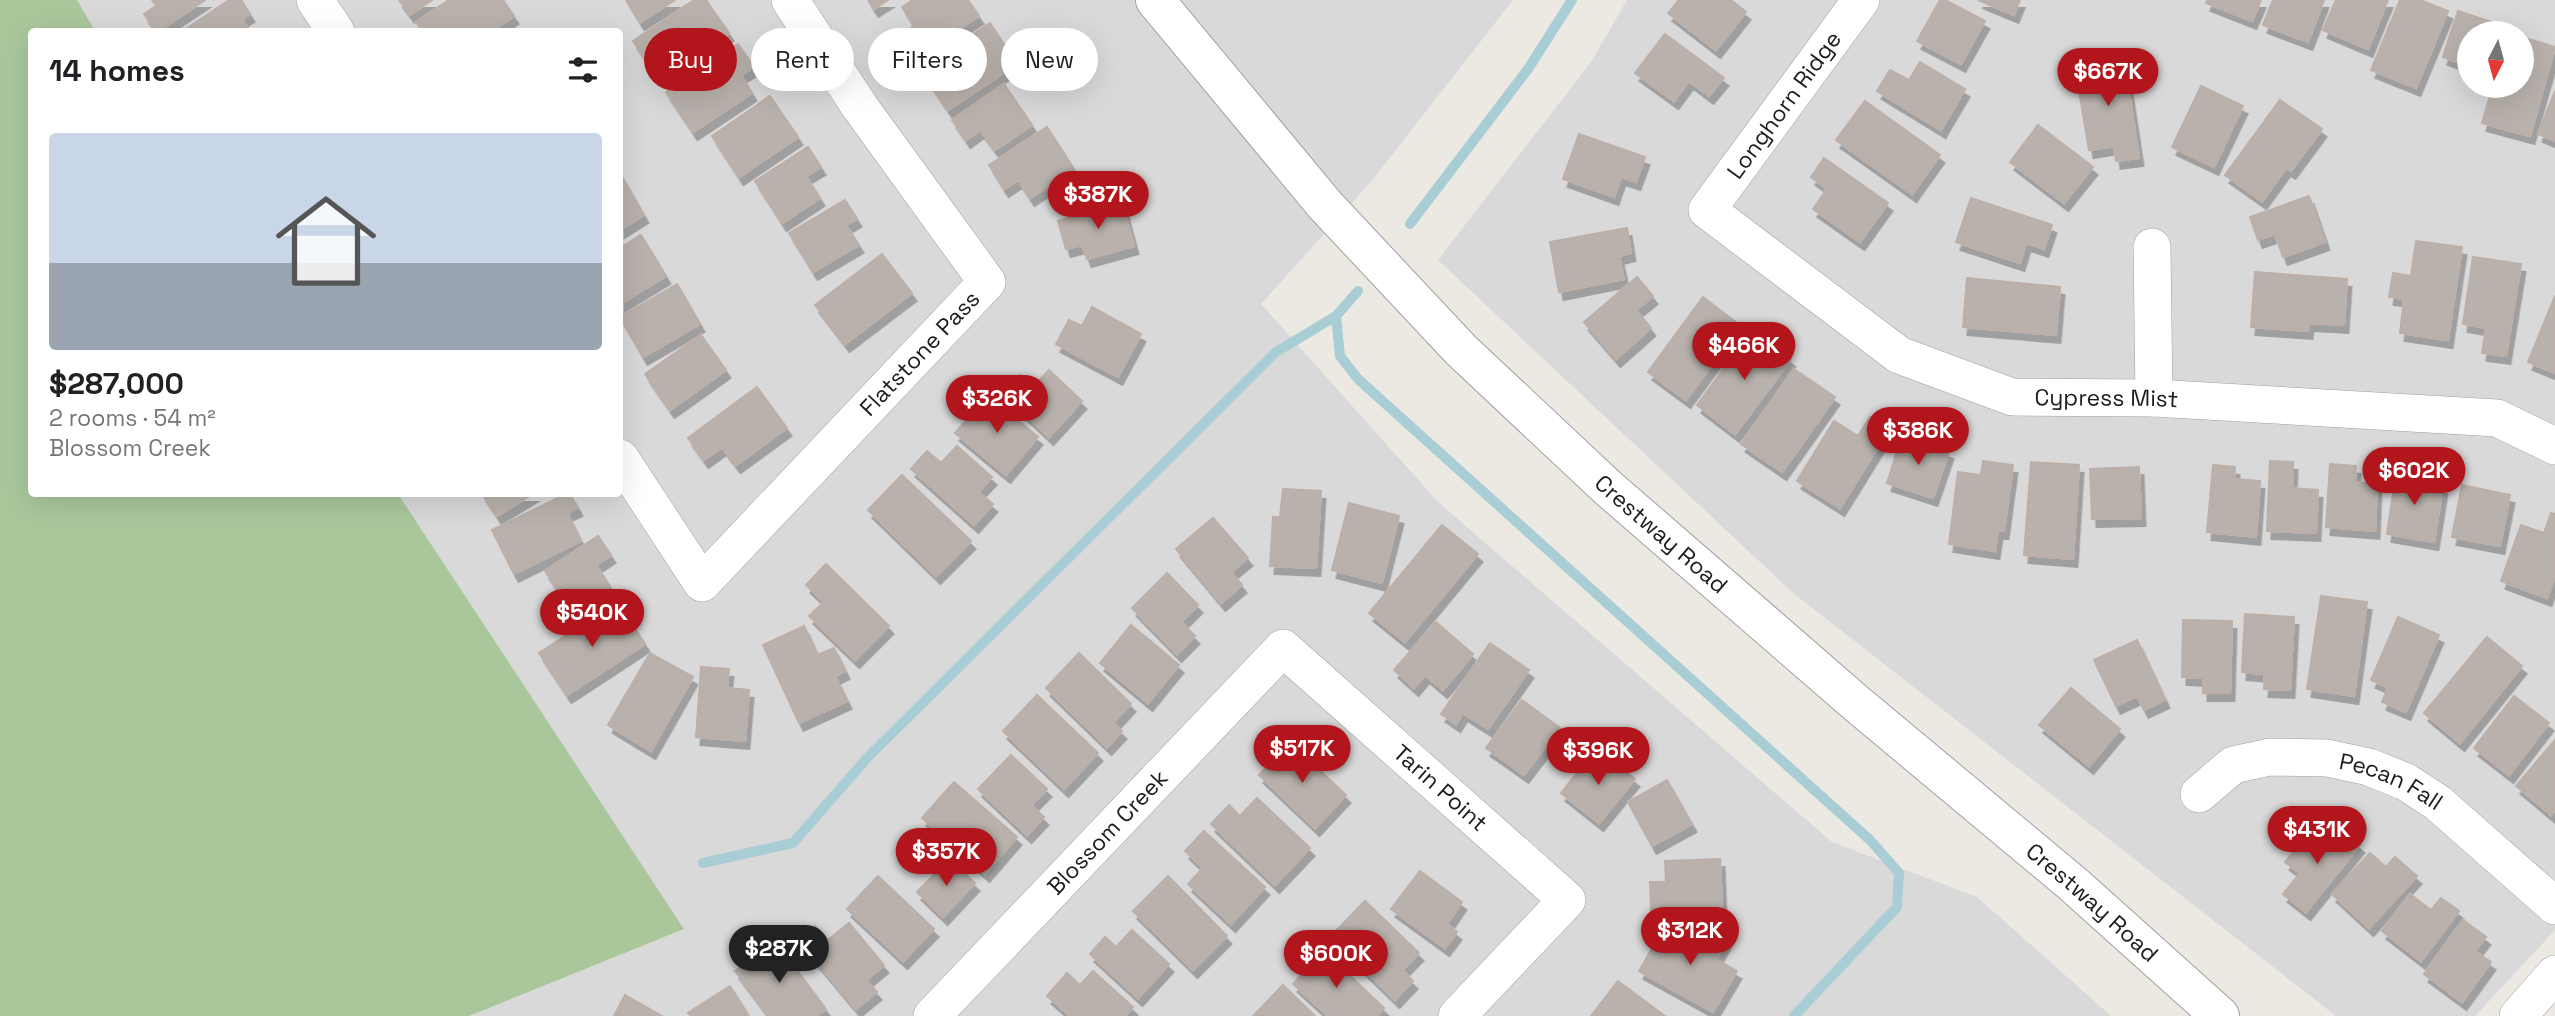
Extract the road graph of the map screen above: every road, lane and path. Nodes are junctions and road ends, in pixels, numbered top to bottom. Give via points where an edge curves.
1 (315, 0) edge
2 (790, 0) edge
3 (1154, 0) edge
4 (1861, 0) edge
5 (333, 28) edge
6 (1706, 210) joint
7 (2152, 247) dead end
8 (2154, 398) junction
9 (2555, 446) edge
10 (623, 463) edge
11 (1283, 648) joint
12 (2199, 794) dead end
13 (2555, 906) edge
14 (2555, 974) edge
15 (932, 1016) edge
16 (1457, 1016) edge
17 (2220, 1016) edge
18 (2518, 1016) edge

1 - 5 street
2 - 10 street, Flatstone Pass via 860,107 987,282 702,583
3 - 17 street, Crestway Road via 1325,205 1461,350 1607,487 2073,884
4 - 6 street, Longhorn Ridge
6 - 8 street, Cypress Mist via 1899,355 2012,397
7 - 8 street
8 - 9 street, Cypress Mist via 2497,418
11 - 15 street, Blossom Creek
11 - 16 street, Tarin Point via 1567,900
12 - 13 street, Pecan Fall via 2233,765 2270,757 2327,758 2369,766 2438,803
14 - 18 street

